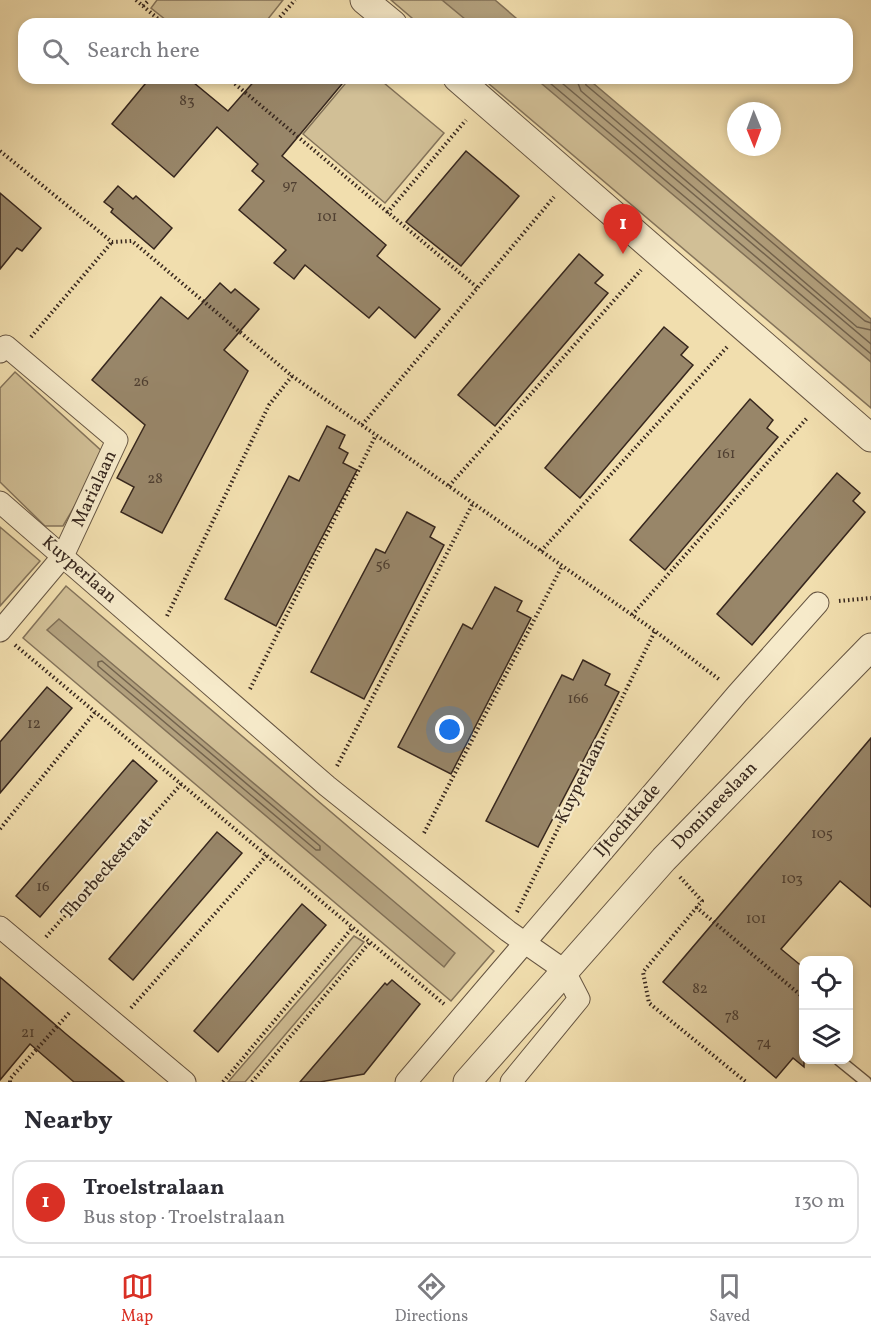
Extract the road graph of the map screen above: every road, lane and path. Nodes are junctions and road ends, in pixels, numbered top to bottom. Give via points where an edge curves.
1 (136, 0) edge
2 (148, 0) edge
3 (294, 0) edge
4 (364, 0) edge
5 (143, 6) junction
6 (157, 18) edge
7 (279, 18) edge
8 (386, 18) edge
9 (235, 84) edge
10 (464, 84) edge
11 (483, 99) junction
12 (0, 151) edge
13 (572, 175) junction
14 (387, 213) junction
15 (112, 242) junction
16 (658, 251) junction
17 (479, 289) junction
18 (744, 327) junction
19 (8, 354) edge
20 (292, 376) junction
21 (825, 398) junction
22 (362, 425) junction
23 (376, 435) junction
24 (871, 438) edge
25 (448, 486) junction
26 (0, 502) edge
27 (473, 503) junction
28 (541, 551) junction
29 (63, 556) junction
30 (562, 566) junction
31 (871, 598) edge
32 (818, 603) joint
33 (632, 615) junction
34 (655, 631) junction
35 (4, 635) edge
36 (158, 639) junction
37 (871, 647) edge
38 (737, 694) junction
39 (240, 708) junction
40 (96, 711) junction
41 (182, 783) junction
42 (327, 786) junction
43 (0, 829) edge
44 (267, 855) junction
45 (412, 855) junction
46 (664, 859) junction
47 (696, 907) junction
48 (0, 927) edge
49 (353, 927) junction
50 (516, 937) junction
51 (370, 942) junction
52 (32, 954) junction
53 (564, 970) junction
54 (799, 994) edge
55 (83, 997) junction
56 (461, 1018) junction
57 (117, 1024) junction
58 (845, 1064) edge
59 (10, 1082) edge
60 (185, 1082) edge
61 (223, 1082) edge
62 (252, 1082) edge
63 (406, 1082) edge
64 (467, 1082) edge
65 (511, 1082) edge
66 (746, 1082) edge
67 (866, 1082) edge

1 - 5 path
2 - 5 path
3 - 7 path
4 - 8 street
5 - 6 path
9 - 14 path
10 - 11 street
11 - 13 street
11 - 14 path
12 - 15 path
13 - 16 street
13 - 17 path
14 - 17 path
15 - 19 path
15 - 20 path via 132,241
16 - 18 street
16 - 25 path
17 - 22 path
18 - 21 street
18 - 28 path
19 - 29 street, Marialaan via 117,440
20 - 22 path
20 - 36 path via 269,405 171,603
21 - 24 street
21 - 33 path
22 - 23 path
23 - 25 path
23 - 39 path
25 - 27 path
26 - 29 street, Kuyperlaan
27 - 28 path
27 - 42 path
28 - 30 path
29 - 35 street, Marialaan
29 - 36 street, Kuyperlaan
30 - 33 path
30 - 45 path
31 - 32 path
32 - 38 street, IJtochtkade
33 - 34 path
34 - 38 path
34 - 50 path, Kuyperlaan
35 - 40 path
36 - 39 street, Kuyperlaan
37 - 46 street, Domineeslaan
38 - 50 street, IJtochtkade
39 - 42 street, Kuyperlaan
40 - 41 path
40 - 43 path
41 - 44 path
41 - 52 path, Thorbeckestraat
42 - 45 street, Kuyperlaan
44 - 49 path
44 - 57 path
45 - 50 street, Kuyperlaan
46 - 47 path via 702,901
46 - 53 street, Domineeslaan
47 - 54 path
47 - 66 path via 643,972 649,1003
48 - 52 street
49 - 51 path
49 - 61 path
50 - 53 street, Kuyperlaan
50 - 56 street, IJtochtkade
51 - 56 path
51 - 62 path
52 - 55 street
53 - 64 street, Domineeslaan
53 - 65 street via 579,999
55 - 57 street
55 - 59 path
56 - 63 street, IJtochtkade
57 - 60 street
58 - 67 lane

